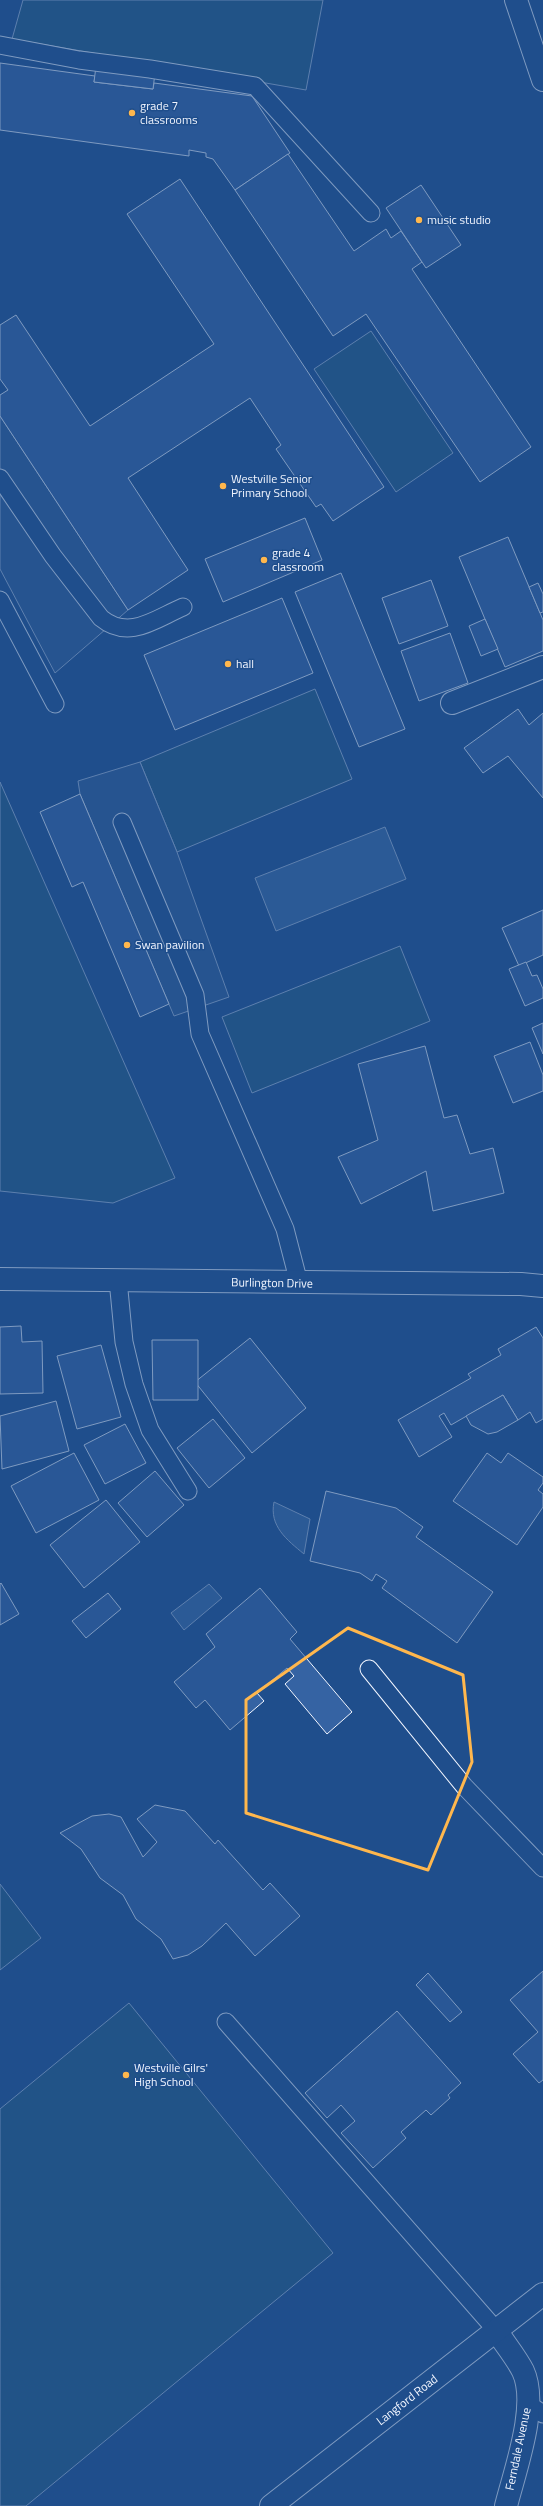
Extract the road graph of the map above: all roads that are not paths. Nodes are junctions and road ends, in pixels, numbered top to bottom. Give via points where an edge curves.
1 (516, 0) edge
2 (0, 45) edge
3 (543, 80) edge
4 (371, 213) dead end
5 (0, 478) edge
6 (0, 600) edge
7 (184, 607) dead end
8 (543, 667) edge
9 (452, 702) dead end
10 (55, 704) dead end
11 (122, 822) dead end
12 (0, 1279) edge
13 (118, 1280) junction
14 (299, 1283) junction
15 (543, 1286) edge
16 (188, 1491) dead end
17 (369, 1669) dead end
18 (543, 1868) edge
19 (226, 2022) dead end
20 (543, 2294) edge
21 (496, 2330) junction
22 (536, 2409) edge
23 (271, 2506) edge
24 (506, 2506) edge

1 - 3 street
2 - 4 lane via 78,60 150,68 255,86
5 - 7 lane via 53,556 109,625 128,630
6 - 10 lane
8 - 9 street
11 - 14 lane via 195,995 200,1034 285,1229
12 - 13 street, Burlington Drive
13 - 14 street, Burlington Drive
13 - 16 lane via 124,1342 134,1384 150,1430
14 - 15 street, Burlington Drive
17 - 18 lane via 464,1786
19 - 21 lane
20 - 21 street, Langford Road
21 - 22 street, Ferndale Avenue via 523,2370
21 - 23 street, Langford Road
22 - 24 street, Ferndale Avenue

